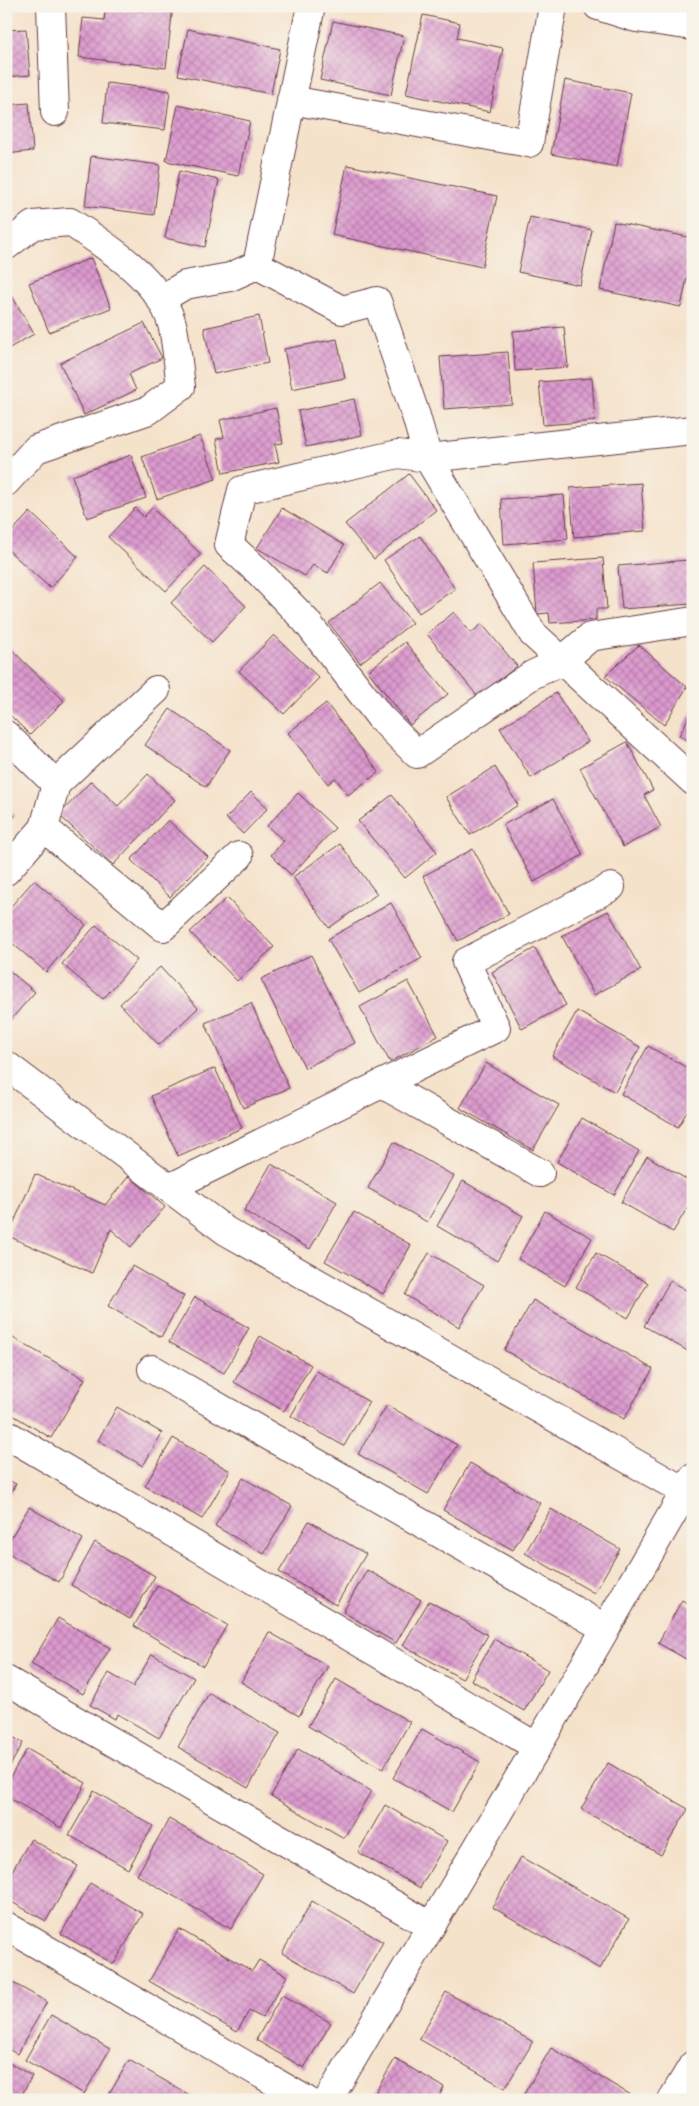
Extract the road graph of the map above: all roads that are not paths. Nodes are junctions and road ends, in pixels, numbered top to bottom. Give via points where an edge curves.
1 (50, 6) edge
2 (311, 6) edge
3 (553, 6) edge
4 (598, 6) edge
5 (693, 26) edge
6 (291, 100) junction
7 (56, 112) dead end
8 (6, 246) edge
9 (257, 265) junction
10 (161, 298) junction
11 (693, 430) edge
12 (428, 458) junction
13 (6, 482) edge
14 (693, 621) edge
15 (562, 661) junction
16 (156, 690) dead end
17 (6, 735) edge
18 (693, 781) edge
19 (56, 784) junction
20 (44, 828) junction
21 (239, 856) dead end
22 (6, 871) edge
23 (611, 887) dead end
24 (6, 1065) edge
25 (382, 1084) junction
26 (540, 1173) dead end
27 (169, 1188) junction
28 (152, 1369) dead end
29 (6, 1434) edge
30 (688, 1484) edge
31 (605, 1628) junction
32 (6, 1680) edge
33 (537, 1747) junction
34 (6, 1926) edge
35 (431, 1926) junction
36 (693, 2065) edge
37 (306, 2100) edge
38 (328, 2100) edge
39 (672, 2100) edge

1 - 7 street
2 - 6 street
3 - 6 street via 529,143
4 - 5 street via 636,18
6 - 9 street
8 - 10 street via 33,225 70,222 129,264
9 - 10 street via 230,277 185,285
9 - 12 street via 342,310 377,301
10 - 13 street via 172,324 181,386 149,410 36,448
11 - 12 street
12 - 15 street via 533,634
12 - 15 street via 398,454 242,490 229,545 306,621 380,717 417,754 532,675
14 - 15 street via 590,637
15 - 18 street
16 - 19 street
17 - 19 street
19 - 20 street
20 - 21 street via 164,928
20 - 22 street
23 - 25 street via 466,962 496,1028
24 - 27 street
25 - 26 street
25 - 27 street
27 - 30 street via 226,1230
28 - 31 street
29 - 33 street
30 - 31 street
31 - 33 street
32 - 35 street
33 - 35 street
34 - 37 street
35 - 38 street
36 - 39 street

